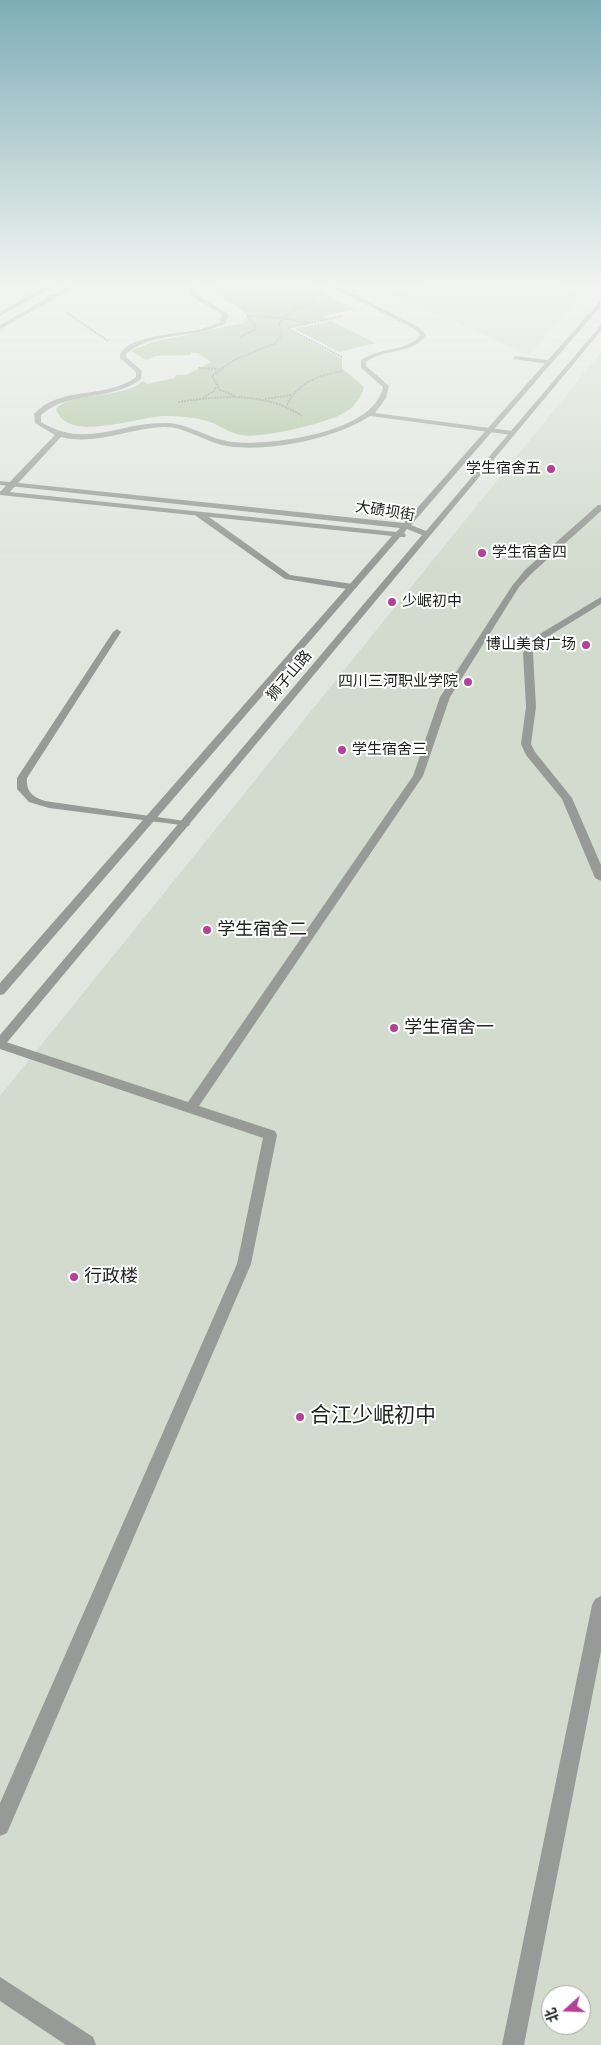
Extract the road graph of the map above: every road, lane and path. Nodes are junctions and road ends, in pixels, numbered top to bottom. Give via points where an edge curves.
1 (139, 377) edge
2 (213, 377) edge
3 (316, 377) edge
4 (377, 377) edge
5 (535, 377) edge
6 (559, 377) edge
7 (216, 387) junction
8 (291, 395) junction
9 (241, 398) junction
10 (257, 399) junction
11 (195, 400) junction
12 (173, 403) dead end
13 (287, 405) junction
14 (370, 414) junction
15 (490, 430) junction
16 (512, 433) junction
17 (60, 434) junction
18 (311, 435) junction
19 (0, 483) edge
20 (12, 484) junction
21 (2, 493) edge
22 (601, 507) edge
23 (199, 514) junction
24 (406, 526) junction
25 (427, 534) junction
26 (396, 535) junction
27 (353, 587) junction
28 (601, 600) edge
29 (117, 632) dead end
30 (150, 819) junction
31 (185, 824) junction
32 (601, 878) edge
33 (0, 991) edge
34 (0, 1043) edge
35 (191, 1108) junction
36 (601, 1605) edge
37 (0, 1826) edge
38 (0, 1988) edge
39 (86, 2045) edge
40 (514, 2045) edge

1 - 17 street via 121,388 62,401 40,410 36,419 38,423
2 - 7 path
3 - 8 path
4 - 14 street via 386,386 386,394
5 - 15 street, 狮子山路
6 - 16 street, 狮子山路
7 - 9 path
7 - 11 path via 209,395
8 - 10 path
8 - 13 path
9 - 10 path
9 - 11 path
10 - 13 path
11 - 12 path
13 - 18 path via 309,425
14 - 15 street
14 - 18 street via 356,422
15 - 16 street
15 - 24 street, 狮子山路
16 - 25 street, 狮子山路
17 - 18 street via 94,436 165,425 194,429 220,441 245,446
17 - 20 street
19 - 20 street, 大碛坝街
20 - 21 street
20 - 24 street, 大碛坝街
21 - 23 street, 大碛坝街
22 - 35 street via 516,586 446,697 418,776
23 - 26 street, 大碛坝街
23 - 27 street via 288,577
24 - 25 street, 大碛坝街
24 - 26 street, 狮子山路
25 - 26 street, 大碛坝街
25 - 31 street, 狮子山路
26 - 27 street, 狮子山路
27 - 30 street, 狮子山路
28 - 32 street via 536,640 528,653 531,707 526,744 567,798
29 - 30 street via 20,785 23,792 37,803
30 - 31 street
30 - 33 street, 狮子山路
31 - 34 street, 狮子山路
34 - 35 street
35 - 37 street via 270,1135 244,1264
36 - 40 street
38 - 39 street

